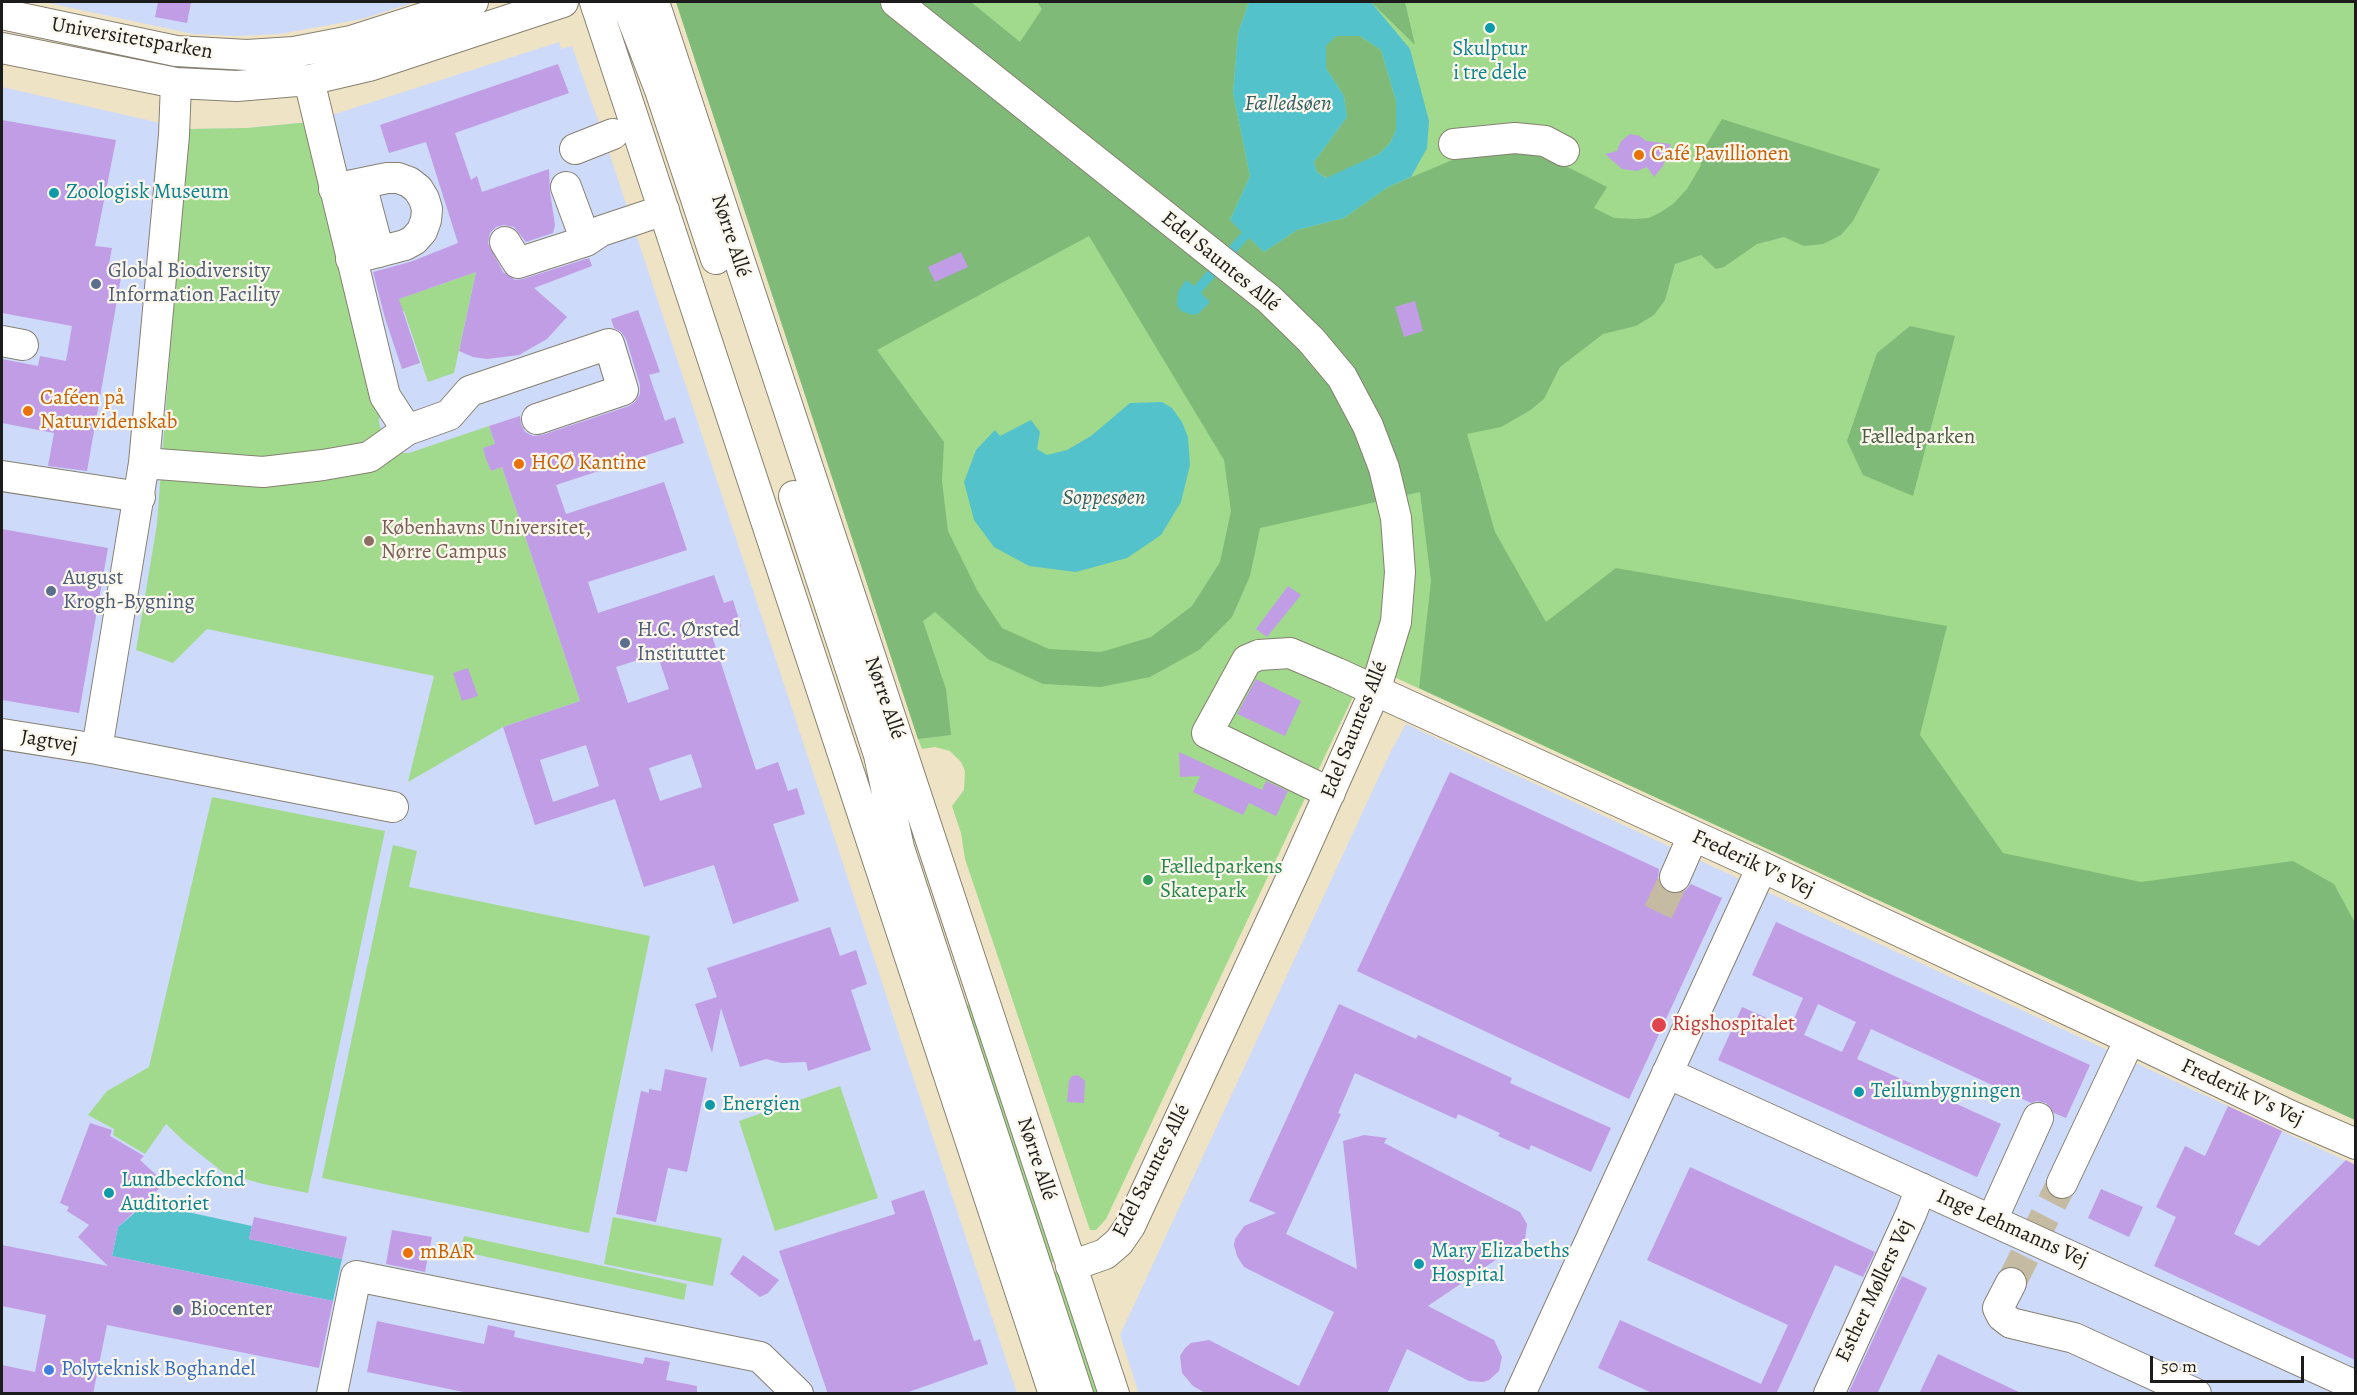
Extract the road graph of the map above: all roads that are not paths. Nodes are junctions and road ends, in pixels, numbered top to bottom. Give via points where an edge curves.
1 (473, 2) edge
2 (563, 2) edge
3 (595, 2) edge
4 (626, 2) edge
5 (654, 2) edge
6 (902, 4) edge
7 (2, 14) edge
8 (2, 48) edge
9 (309, 80) junction
10 (176, 83) junction
11 (613, 134) dead end
12 (1454, 144) dead end
13 (575, 149) dead end
14 (1564, 151) dead end
15 (357, 184) junction
16 (566, 187) dead end
17 (664, 210) junction
18 (586, 241) junction
19 (505, 242) dead end
20 (375, 253) junction
21 (537, 418) dead end
22 (407, 430) junction
23 (144, 463) junction
24 (2, 476) edge
25 (140, 497) junction
26 (1375, 691) junction
27 (2, 734) edge
28 (97, 749) junction
29 (1330, 793) junction
30 (393, 807) dead end
31 (1693, 836) junction
32 (1762, 867) junction
33 (1675, 877) tunnel mouth
34 (2130, 1039) junction
35 (1667, 1073) junction
36 (2038, 1118) dead end
37 (2355, 1144) edge
38 (2062, 1184) tunnel mouth
39 (1921, 1188) junction
40 (1992, 1220) junction
41 (1071, 1266) junction
42 (2011, 1283) tunnel mouth
43 (2355, 1386) edge
44 (332, 1394) edge
45 (798, 1394) edge
46 (1054, 1394) edge
47 (1078, 1394) edge
48 (1114, 1394) edge
49 (1520, 1394) edge
50 (1829, 1394) edge
51 (2196, 1394) edge

1 - 7 street, Universitetsparken via 351,42 247,55 176,51
2 - 9 street, Universitetsparken via 369,66
3 - 17 street
4 - 47 street via 660,90 865,710 899,848
5 - 41 street, Nørre Allé
6 - 26 street, Edel Sauntes Allé via 1269,299 1342,377 1368,426 1384,468 1396,518 1400,572 1396,622
8 - 10 street, Universitetsparken
9 - 10 street, Universitetsparken via 237,86
9 - 15 street
10 - 23 street, Universitetsparken
11 - 13 street
12 - 14 street via 1515,138 1545,141
15 - 20 street
15 - 20 street
15 - 20 street via 398,178 418,189 427,209 422,231 414,240
16 - 18 street
17 - 18 street via 602,231
17 - 46 street
18 - 19 street via 518,263
20 - 22 street via 385,396
21 - 22 street via 623,390 609,344 470,391 449,415
22 - 23 street via 369,457 323,465 263,472
23 - 25 street, Universitetsparken
24 - 25 street
25 - 28 street, Universitetsparken
26 - 29 street, Edel Sauntes Allé
26 - 29 street, Frederik V's Vej via 1290,653 1259,655 1247,660 1207,733
26 - 31 street, Frederik V's Vej
27 - 28 street, Jagtvej
28 - 30 street, Jagtvej
29 - 41 street, Edel Sauntes Allé via 1130,1226 1105,1254
31 - 32 street, Frederik V's Vej
31 - 33 street
32 - 34 street, Frederik V's Vej
32 - 35 street
34 - 37 street, Frederik V's Vej
34 - 38 street
35 - 39 street, Inge Lehmanns Vej
35 - 49 street
36 - 40 street
39 - 40 street, Inge Lehmanns Vej
39 - 50 street, Esther Møllers Vej
40 - 43 street, Inge Lehmanns Vej
41 - 48 street, Nørre Allé
42 - 51 street via 1998,1308 2011,1323 2074,1338
44 - 45 street via 356,1276 760,1357

